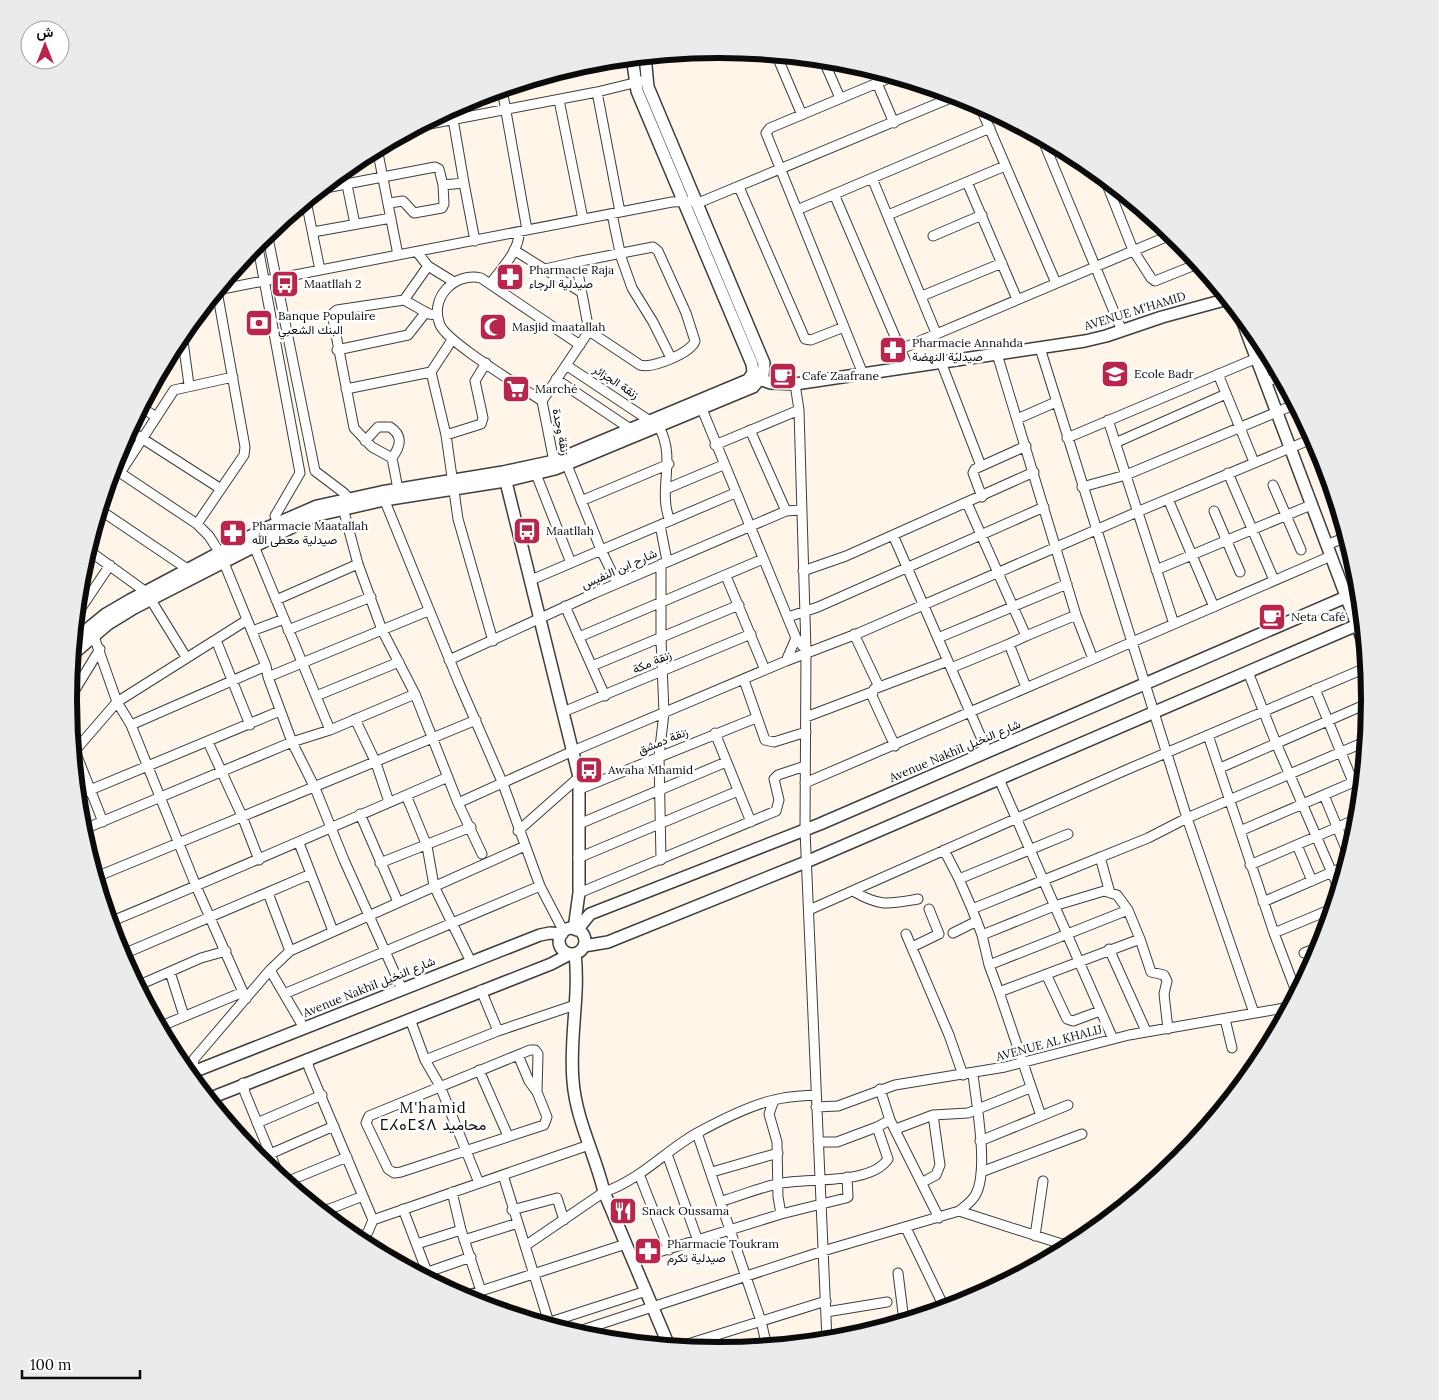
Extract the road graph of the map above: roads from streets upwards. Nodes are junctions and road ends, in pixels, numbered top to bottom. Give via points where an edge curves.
1 (779, 61) edge
2 (645, 62) edge
3 (633, 64) edge
4 (828, 67) edge
5 (886, 79) edge
6 (646, 80) junction
7 (634, 83) junction
8 (877, 83) junction
9 (597, 92) junction
10 (503, 96) edge
11 (840, 98) junction
12 (559, 100) junction
13 (947, 100) edge
14 (506, 110) junction
15 (802, 115) junction
16 (984, 115) edge
17 (452, 119) junction
18 (441, 121) edge
19 (894, 123) junction
20 (990, 128) junction
21 (1046, 147) edge
22 (379, 156) edge
23 (1005, 166) junction
24 (780, 170) junction
25 (384, 178) junction
26 (872, 178) junction
27 (967, 182) junction
28 (464, 183) junction
29 (348, 184) junction
30 (443, 185) junction
31 (333, 187) edge
32 (739, 187) junction
33 (1108, 188) edge
34 (834, 194) junction
35 (684, 201) junction
36 (697, 202) junction
37 (388, 203) junction
38 (307, 207) edge
39 (797, 210) junction
40 (616, 213) junction
41 (888, 215) junction
42 (982, 215) junction
43 (391, 218) junction
44 (583, 219) junction
45 (355, 224) junction
46 (523, 231) junction
47 (313, 232) junction
48 (933, 236) dead end
49 (1164, 237) edge
50 (475, 241) junction
51 (270, 242) edge
52 (514, 250) junction
53 (1133, 250) junction
54 (259, 252) edge
55 (417, 252) junction
56 (620, 253) junction
57 (398, 255) junction
58 (576, 262) junction
59 (1002, 263) junction
60 (428, 266) junction
61 (1193, 266) edge
62 (1095, 267) junction
63 (545, 269) junction
64 (320, 270) junction
65 (276, 278) junction
66 (264, 281) junction
67 (454, 282) junction
68 (491, 283) junction
69 (1056, 283) junction
70 (226, 289) edge
71 (581, 292) junction
72 (922, 296) junction
73 (218, 298) edge
74 (1017, 299) junction
75 (404, 300) junction
76 (1222, 301) edge
77 (426, 312) junction
78 (437, 315) junction
79 (844, 327) junction
80 (589, 331) junction
81 (1122, 331) junction
82 (936, 334) junction
83 (1248, 334) edge
84 (452, 340) junction
85 (184, 345) edge
86 (580, 345) junction
87 (1040, 348) junction
88 (902, 349) junction
89 (337, 350) junction
90 (997, 354) junction
91 (1260, 354) edge
92 (1256, 356) junction
93 (670, 358) junction
94 (941, 362) junction
95 (486, 363) junction
96 (566, 365) junction
97 (908, 367) junction
98 (431, 372) junction
99 (863, 374) junction
100 (1218, 374) junction
101 (233, 377) junction
102 (756, 378) junction
103 (1276, 378) edge
104 (556, 379) junction
105 (1266, 382) junction
106 (795, 384) junction
107 (189, 385) junction
108 (346, 389) junction
109 (1226, 394) junction
110 (542, 401) junction
111 (1056, 402) junction
112 (1291, 406) edge
113 (702, 409) junction
114 (146, 410) edge
115 (798, 410) junction
116 (1277, 411) junction
117 (156, 417) junction
118 (1017, 419) junction
119 (1108, 420) junction
120 (655, 423) junction
121 (1239, 427) junction
122 (750, 430) junction
123 (635, 432) junction
124 (135, 434) edge
125 (446, 435) junction
126 (1067, 438) junction
127 (143, 439) junction
128 (365, 441) junction
129 (1307, 441) edge
130 (1116, 443) junction
131 (715, 445) junction
132 (1026, 446) junction
133 (1290, 447) junction
134 (392, 458) junction
135 (124, 459) edge
136 (1254, 462) junction
137 (560, 463) junction
138 (668, 464) junction
139 (723, 465) junction
140 (981, 466) junction
141 (535, 470) junction
142 (315, 471) junction
143 (1034, 472) junction
144 (119, 473) edge
145 (300, 473) junction
146 (1228, 473) junction
147 (1126, 475) junction
148 (504, 476) junction
149 (454, 485) junction
150 (1273, 485) dead end
151 (1082, 487) junction
152 (221, 489) junction
153 (398, 489) junction
154 (666, 489) junction
155 (735, 493) junction
156 (382, 496) junction
157 (982, 497) junction
158 (1168, 499) junction
159 (581, 501) junction
160 (968, 503) junction
161 (349, 504) junction
162 (1312, 505) junction
163 (1044, 507) junction
164 (802, 510) junction
165 (786, 511) junction
166 (1214, 511) dead end
167 (1137, 512) junction
168 (105, 513) edge
169 (1285, 516) junction
170 (670, 521) junction
171 (197, 524) junction
172 (660, 526) junction
173 (748, 526) junction
174 (278, 527) junction
175 (1096, 530) junction
176 (1253, 530) junction
177 (893, 535) junction
178 (982, 535) junction
179 (1341, 539) edge
180 (1226, 541) junction
181 (1326, 545) junction
182 (254, 546) junction
183 (1057, 547) junction
184 (601, 550) junction
185 (1301, 550) dead end
186 (94, 554) edge
187 (1191, 555) junction
188 (1331, 556) junction
189 (221, 558) junction
190 (763, 559) junction
191 (664, 562) junction
192 (572, 563) junction
193 (358, 564) junction
194 (110, 566) junction
195 (907, 568) junction
196 (189, 570) junction
197 (1156, 570) junction
198 (804, 571) junction
199 (998, 572) junction
200 (1240, 572) dead end
201 (726, 576) junction
202 (531, 580) junction
203 (1274, 580) junction
204 (617, 583) junction
205 (1067, 584) junction
206 (149, 596) junction
207 (371, 597) junction
208 (1346, 598) junction
209 (276, 600) junction
210 (84, 604) edge
211 (660, 604) junction
212 (739, 605) junction
213 (924, 605) junction
214 (565, 606) junction
215 (1014, 606) junction
216 (1214, 607) junction
217 (428, 611) junction
218 (804, 611) junction
219 (1076, 615) junction
220 (788, 617) junction
221 (284, 619) junction
222 (247, 620) junction
223 (541, 620) junction
224 (1174, 624) junction
225 (1357, 626) junction
226 (1358, 629) edge
227 (92, 630) junction
228 (288, 630) junction
229 (382, 630) junction
230 (252, 631) junction
231 (750, 634) junction
232 (854, 634) junction
233 (1026, 636) junction
234 (80, 637) edge
235 (579, 638) junction
236 (796, 638) junction
237 (938, 638) junction
238 (661, 639) junction
239 (216, 640) junction
240 (493, 641) junction
241 (1132, 642) junction
242 (1009, 644) junction
243 (79, 646) edge
244 (100, 649) junction
245 (806, 652) junction
246 (186, 657) junction
247 (1092, 658) junction
248 (449, 660) junction
249 (786, 661) junction
250 (399, 662) junction
251 (302, 663) junction
252 (950, 664) junction
253 (266, 666) junction
254 (592, 666) junction
255 (765, 670) junction
256 (1361, 670) edge
257 (663, 671) junction
258 (1248, 672) junction
259 (268, 678) junction
260 (233, 680) junction
261 (744, 680) junction
262 (1145, 684) junction
263 (77, 686) edge
264 (1026, 687) junction
265 (876, 689) junction
266 (1315, 689) junction
267 (415, 694) junction
268 (316, 696) junction
269 (604, 696) junction
270 (117, 702) junction
271 (1362, 706) edge
272 (280, 711) junction
273 (563, 712) junction
274 (970, 712) junction
275 (1263, 712) junction
276 (664, 713) junction
277 (1154, 713) junction
278 (806, 717) junction
279 (756, 718) junction
280 (355, 719) junction
281 (476, 720) junction
282 (1327, 720) junction
283 (250, 724) junction
284 (131, 725) junction
285 (330, 730) junction
286 (806, 732) junction
287 (715, 733) junction
288 (1208, 735) junction
289 (433, 738) junction
290 (208, 742) junction
291 (292, 742) junction
292 (1276, 743) junction
293 (1361, 744) edge
294 (895, 746) junction
295 (78, 747) edge
296 (573, 751) junction
297 (988, 751) junction
298 (1166, 752) junction
299 (1340, 752) junction
300 (659, 756) junction
301 (726, 762) junction
302 (376, 763) junction
303 (80, 766) edge
304 (805, 766) junction
305 (147, 767) junction
306 (1220, 768) junction
307 (222, 772) junction
308 (1289, 775) junction
309 (448, 777) junction
310 (579, 777) junction
311 (999, 779) junction
312 (1357, 780) edge
313 (1353, 782) junction
314 (805, 783) junction
315 (503, 784) junction
316 (316, 788) junction
317 (580, 789) junction
318 (91, 790) junction
319 (659, 790) junction
320 (738, 792) junction
321 (84, 793) edge
322 (406, 795) junction
323 (1324, 795) junction
324 (160, 798) junction
325 (1230, 800) junction
326 (389, 802) junction
327 (458, 802) junction
328 (1303, 804) junction
329 (360, 814) junction
330 (242, 816) junction
331 (1016, 818) junction
332 (1187, 818) junction
333 (103, 822) junction
334 (751, 822) junction
335 (1351, 822) edge
336 (579, 824) junction
337 (660, 825) junction
338 (332, 826) junction
339 (90, 827) edge
340 (471, 827) junction
341 (1338, 828) junction
342 (805, 830) junction
343 (518, 831) junction
344 (1240, 832) junction
345 (1068, 834) dead end
346 (1317, 837) junction
347 (180, 842) junction
348 (299, 843) junction
349 (1297, 845) junction
350 (427, 846) junction
351 (525, 846) junction
352 (1345, 846) edge
353 (1029, 849) junction
354 (944, 850) junction
355 (482, 854) dead end
356 (1100, 857) junction
357 (578, 858) junction
358 (258, 860) junction
359 (661, 860) junction
360 (380, 862) junction
361 (806, 862) junction
362 (1250, 865) junction
363 (1339, 869) edge
364 (1332, 872) junction
365 (311, 874) junction
366 (102, 875) edge
367 (959, 879) junction
368 (1042, 879) junction
369 (1312, 881) junction
370 (1336, 881) edge
371 (196, 886) junction
372 (434, 886) junction
373 (540, 886) junction
374 (853, 891) junction
375 (268, 893) junction
376 (579, 893) junction
377 (1110, 893) junction
378 (918, 899) dead end
379 (398, 902) junction
380 (1263, 902) junction
381 (1054, 906) junction
382 (929, 909) dead end
383 (972, 909) junction
384 (809, 910) junction
385 (1128, 910) junction
386 (1326, 911) edge
387 (582, 915) junction
388 (369, 916) junction
389 (212, 917) junction
390 (116, 920) edge
391 (977, 921) junction
392 (452, 924) junction
393 (333, 931) junction
394 (569, 931) junction
395 (953, 933) dead end
396 (1274, 933) junction
397 (906, 934) dead end
398 (982, 935) junction
399 (1067, 936) junction
400 (1140, 939) junction
401 (912, 947) junction
402 (1109, 949) junction
403 (1311, 950) edge
404 (226, 951) junction
405 (290, 951) junction
406 (384, 951) junction
407 (576, 951) junction
408 (129, 952) edge
409 (1304, 953) dead end
410 (471, 962) junction
411 (1078, 962) junction
412 (989, 965) junction
413 (270, 970) junction
414 (170, 972) junction
415 (1046, 974) junction
416 (143, 985) edge
417 (1294, 987) edge
418 (402, 989) junction
419 (481, 990) junction
420 (999, 992) junction
421 (284, 994) junction
422 (244, 996) junction
423 (575, 1005) junction
424 (1283, 1008) edge
425 (1100, 1011) junction
426 (1254, 1013) junction
427 (184, 1016) junction
428 (410, 1019) junction
429 (1225, 1019) junction
430 (165, 1024) edge
431 (304, 1028) junction
432 (1168, 1029) junction
433 (498, 1031) junction
434 (1146, 1031) junction
435 (1112, 1039) junction
436 (1232, 1048) dead end
437 (518, 1054) junction
438 (307, 1059) junction
439 (425, 1060) junction
440 (1022, 1063) junction
441 (193, 1068) edge
442 (479, 1070) junction
443 (195, 1071) edge
444 (973, 1074) junction
445 (963, 1076) junction
446 (243, 1083) junction
447 (440, 1086) junction
448 (1030, 1088) junction
449 (880, 1089) junction
450 (537, 1092) junction
451 (322, 1095) junction
452 (816, 1095) junction
453 (216, 1099) edge
454 (774, 1100) junction
455 (1068, 1105) dead end
456 (816, 1107) junction
457 (977, 1109) junction
458 (934, 1115) junction
459 (1041, 1116) junction
460 (890, 1120) junction
461 (256, 1123) junction
462 (334, 1126) junction
463 (877, 1127) junction
464 (896, 1129) junction
465 (697, 1133) junction
466 (1082, 1134) dead end
467 (508, 1136) junction
468 (980, 1140) junction
469 (818, 1142) junction
470 (589, 1145) junction
471 (466, 1150) junction
472 (778, 1153) junction
473 (270, 1154) junction
474 (667, 1154) junction
475 (347, 1157) junction
476 (273, 1162) edge
477 (712, 1172) junction
478 (981, 1172) junction
479 (639, 1174) junction
480 (503, 1175) junction
481 (847, 1177) junction
482 (292, 1179) edge
483 (820, 1181) junction
484 (1043, 1181) dead end
485 (923, 1182) junction
486 (479, 1183) junction
487 (778, 1184) junction
488 (452, 1192) junction
489 (604, 1192) junction
490 (364, 1196) junction
491 (722, 1201) junction
492 (820, 1203) junction
493 (403, 1209) junction
494 (328, 1210) edge
495 (512, 1210) junction
496 (959, 1211) junction
497 (781, 1214) junction
498 (939, 1218) junction
499 (373, 1220) junction
500 (564, 1220) junction
501 (518, 1223) junction
502 (906, 1228) junction
503 (461, 1230) junction
504 (730, 1231) junction
505 (364, 1235) edge
506 (1035, 1236) junction
507 (464, 1240) junction
508 (698, 1241) junction
509 (417, 1244) junction
510 (626, 1244) junction
511 (1060, 1244) edge
512 (525, 1246) junction
513 (669, 1250) junction
514 (823, 1251) junction
515 (471, 1257) junction
516 (633, 1260) junction
517 (427, 1272) edge
518 (532, 1273) junction
519 (898, 1273) dead end
520 (432, 1275) edge
521 (746, 1276) junction
522 (481, 1291) junction
523 (646, 1291) junction
524 (473, 1294) edge
525 (826, 1301) junction
526 (887, 1302) dead end
527 (942, 1302) edge
528 (653, 1307) junction
529 (826, 1312) junction
530 (903, 1315) edge
531 (546, 1319) edge
532 (761, 1321) junction
533 (555, 1322) edge
534 (587, 1328) edge
535 (827, 1333) edge
536 (667, 1340) edge
537 (696, 1341) edge
538 (766, 1341) edge

1 - 15 street
2 - 6 street
3 - 7 street
4 - 11 street
5 - 8 street
6 - 7 street
6 - 36 street
7 - 9 street
7 - 35 street
8 - 11 street
8 - 19 street
9 - 12 street
9 - 40 street
10 - 14 street
11 - 15 street
12 - 14 street
12 - 44 street
13 - 19 street
14 - 17 street
14 - 46 street
15 - 24 street via 767,130
16 - 20 street
17 - 18 street
17 - 28 street
19 - 24 street
20 - 23 street
20 - 26 street
21 - 62 street
22 - 25 street
23 - 27 street
23 - 69 street
24 - 32 street
24 - 39 street
25 - 29 street
25 - 30 street via 435,167 439,169
25 - 37 street
26 - 34 street
26 - 41 street
27 - 41 street
27 - 42 street
28 - 30 street
28 - 50 street
29 - 31 street
29 - 45 street
30 - 37 street via 442,208 414,213 402,200
32 - 36 street
32 - 79 street via 805,339 811,340
33 - 53 street
34 - 39 street
34 - 88 street
35 - 36 street
35 - 40 street
35 - 102 street
36 - 102 street via 764,363
37 - 43 street
38 - 47 street
39 - 79 street
40 - 44 street
40 - 56 street
41 - 72 street
42 - 48 street
42 - 59 street
43 - 45 street
43 - 57 street
44 - 46 street
45 - 47 street
46 - 50 street
46 - 52 street
47 - 64 street
49 - 53 street
50 - 55 street
51 - 65 street
52 - 63 street
52 - 68 street
53 - 61 street via 1155,280
53 - 62 street
54 - 66 street
55 - 57 street
55 - 60 street
56 - 58 street
56 - 93 street via 632,288
56 - 93 street via 653,247 658,251 695,337 692,348
57 - 64 street
58 - 63 street
58 - 71 street
59 - 72 street
59 - 74 street
60 - 67 street
60 - 75 street
62 - 69 street
62 - 81 street
63 - 71 street
64 - 65 street
65 - 66 street
65 - 142 street
66 - 70 street
66 - 145 street
67 - 68 street via 471,277
67 - 78 street via 442,294
68 - 86 street
69 - 74 street
71 - 80 street
72 - 82 street
73 - 101 street
74 - 82 street
75 - 77 street
75 - 89 street via 334,312 331,318
76 - 81 street, AVENUE M'HAMID
77 - 78 street
77 - 89 street via 408,335
78 - 84 street via 443,330
79 - 99 street
80 - 86 street
80 - 93 street via 640,365 651,366
81 - 87 street, AVENUE M'HAMID
82 - 88 street
83 - 92 street
84 - 95 street
84 - 98 street
85 - 107 street
86 - 96 street
87 - 90 street, AVENUE M'HAMID
87 - 111 street
88 - 97 street
89 - 108 street
90 - 94 street, AVENUE M'HAMID
90 - 118 street
91 - 92 street
92 - 100 street
92 - 105 street
94 - 97 street, AVENUE M'HAMID
94 - 140 street
95 - 110 street
95 - 125 street via 475,381 483,418 481,424
96 - 104 street
96 - 120 street, زنقة الجزائر
97 - 99 street, AVENUE M'HAMID
98 - 108 street
98 - 125 street
99 - 106 street, AVENUE M'HAMID
100 - 109 street
100 - 119 street
101 - 107 street
101 - 152 street via 245,447 244,455
102 - 106 street, AVENUE M'HAMID via 780,385
102 - 113 street via 745,392
102 - 120 street
103 - 105 street
104 - 110 street
104 - 123 street
105 - 116 street
106 - 115 street
107 - 117 street via 174,390
108 - 128 street via 354,428
109 - 121 street
109 - 130 street
110 - 137 street, زنقة وجدة
111 - 118 street
111 - 126 street
112 - 116 street
113 - 120 street
113 - 131 street
114 - 117 street
115 - 122 street
115 - 164 street
116 - 121 street
116 - 133 street
117 - 127 street
118 - 132 street
119 - 126 street
119 - 130 street
120 - 123 street
120 - 138 street via 664,436
121 - 136 street
121 - 147 street
122 - 131 street
122 - 165 street
123 - 137 street
124 - 127 street
125 - 149 street
126 - 151 street
127 - 135 street
127 - 152 street
128 - 134 street
128 - 134 street via 378,427 390,427 399,435 400,441
129 - 133 street
130 - 147 street
131 - 139 street
132 - 140 street
132 - 143 street
133 - 136 street
133 - 162 street
134 - 153 street
136 - 146 street
137 - 141 street
137 - 159 street, زنقة وجدة
138 - 154 street
138 - 159 street
139 - 154 street
139 - 155 street
140 - 157 street via 973,473
141 - 148 street
141 - 192 street
142 - 145 street
142 - 161 street
143 - 157 street
143 - 163 street
144 - 171 street
145 - 174 street via 275,516
146 - 158 street
146 - 176 street
147 - 151 street
147 - 167 street
148 - 149 street
148 - 202 street
149 - 153 street
149 - 156 street
149 - 240 street via 458,519
150 - 169 street
151 - 175 street
152 - 171 street
153 - 156 street
154 - 170 street via 664,507
155 - 170 street
155 - 173 street
156 - 161 street
156 - 217 street
157 - 160 street
158 - 167 street
158 - 187 street
159 - 184 street, زنقة وجدة
160 - 177 street
160 - 178 street
161 - 174 street
161 - 193 street
162 - 169 street
162 - 181 street
163 - 178 street
163 - 183 street
164 - 165 street, شارح ابن النفيس
164 - 198 street
165 - 173 street, شارح ابن النفيس
166 - 180 street
167 - 175 street
167 - 197 street
168 - 196 street
169 - 176 street
169 - 185 street
170 - 172 street
171 - 189 street via 209,536
172 - 184 street
172 - 191 street
173 - 190 street
173 - 191 street, شارح ابن النفيس
174 - 182 street
174 - 189 street
175 - 183 street
175 - 241 street
176 - 180 street
176 - 203 street
177 - 195 street
177 - 198 street
178 - 195 street
178 - 199 street
179 - 181 street
180 - 187 street
180 - 200 street
181 - 188 street
182 - 189 street
182 - 209 street
183 - 199 street
183 - 205 street
184 - 192 street
184 - 204 street, زنقة وجدة
186 - 194 street
187 - 197 street
187 - 216 street
188 - 203 street
188 - 208 street
189 - 196 street
189 - 206 street
189 - 222 street
190 - 201 street
190 - 220 street
191 - 204 street, شارح ابن النفيس
191 - 211 street
192 - 202 street
193 - 207 street
193 - 209 street
194 - 206 street
194 - 210 street
195 - 213 street
195 - 218 street
196 - 206 street
197 - 224 street
198 - 218 street
199 - 213 street
199 - 215 street
201 - 211 street
201 - 212 street
202 - 223 street
203 - 216 street
204 - 214 street, شارح ابن النفيس
205 - 215 street
205 - 219 street
206 - 227 street via 134,608
206 - 246 street
207 - 228 street
207 - 229 street
208 - 225 street
208 - 262 street, Avenue Nakhil شارع النخيل
209 - 221 street
211 - 235 street
211 - 238 street
212 - 231 street
212 - 238 street
213 - 232 street
213 - 237 street
214 - 223 street, شارح ابن النفيس
214 - 235 street
215 - 233 street
215 - 237 street
216 - 224 street
217 - 229 street
217 - 248 street
218 - 220 street
218 - 245 street
219 - 233 street
219 - 247 street
220 - 236 street
221 - 228 street
221 - 230 street
222 - 230 street
222 - 239 street
223 - 240 street, شارح ابن النفيس
223 - 273 street
224 - 241 street
225 - 226 street
225 - 258 street
227 - 234 street
227 - 243 street
227 - 244 street
228 - 251 street
229 - 250 street
229 - 251 street
230 - 253 street
231 - 255 street
231 - 257 street, زنقة مكة
232 - 245 street
232 - 265 street
233 - 242 street
235 - 254 street
236 - 245 street
236 - 249 street
237 - 252 street
238 - 254 street
238 - 257 street
239 - 246 street
239 - 260 street
240 - 248 street, شارح ابن النفيس
241 - 247 street
241 - 262 street
242 - 252 street
242 - 264 street
244 - 263 street
244 - 270 street
245 - 249 street
245 - 278 street
246 - 270 street
247 - 264 street
248 - 281 street
249 - 255 street
250 - 267 street
250 - 268 street
251 - 259 street
251 - 268 street
252 - 265 street
252 - 274 street
253 - 259 street
253 - 260 street
254 - 269 street
255 - 261 street
256 - 266 street
257 - 269 street, زنقة مكة
257 - 276 street
258 - 275 street
258 - 277 street
259 - 272 street
260 - 283 street
260 - 284 street
261 - 276 street
261 - 279 street
262 - 277 street
262 - 297 street, Avenue Nakhil شارع النخيل
264 - 274 street
265 - 278 street
265 - 294 street
266 - 275 street
266 - 282 street
267 - 280 street
267 - 289 street
268 - 285 street
269 - 273 street, زنقة مكة
270 - 284 street
270 - 295 street
271 - 282 street
272 - 283 street
272 - 291 street
273 - 296 street
274 - 294 street
274 - 297 street
275 - 288 street
275 - 292 street
276 - 296 street
276 - 300 street
277 - 298 street
277 - 311 street
278 - 286 street
279 - 286 street via 768,742
279 - 287 street, زنقة دمشق
280 - 285 street
280 - 302 street
281 - 289 street
281 - 315 street
282 - 292 street
282 - 299 street
283 - 290 street
284 - 305 street
285 - 291 street
286 - 304 street
287 - 300 street, زنقة دمشق
287 - 301 street
288 - 298 street
288 - 306 street
289 - 302 street
289 - 309 street
290 - 305 street
290 - 307 street
291 - 307 street
291 - 316 street
292 - 306 street
292 - 308 street
293 - 299 street
294 - 314 street
296 - 310 street
296 - 315 street
297 - 342 street, Avenue Nakhil شارع النخيل
298 - 331 street
298 - 332 street
299 - 308 street
299 - 313 street
300 - 317 street, زنقة دمشق
300 - 319 street
301 - 319 street
301 - 320 street
302 - 316 street
302 - 326 street
303 - 318 street
304 - 314 street
304 - 334 street via 774,779 779,807
305 - 318 street
305 - 324 street
306 - 325 street
307 - 324 street
307 - 330 street
308 - 325 street
308 - 328 street
309 - 322 street
309 - 327 street
310 - 317 street
310 - 343 street
311 - 331 street
311 - 361 street
312 - 313 street
313 - 323 street
314 - 342 street
315 - 327 street
315 - 343 street
316 - 330 street
316 - 338 street
317 - 336 street
318 - 321 street
318 - 333 street
319 - 336 street
319 - 337 street
320 - 334 street
320 - 337 street
322 - 326 street
322 - 350 street
323 - 328 street
323 - 341 street
324 - 333 street
324 - 347 street
325 - 332 street
325 - 344 street
326 - 329 street
327 - 340 street
328 - 344 street
328 - 346 street
329 - 338 street
329 - 360 street
330 - 347 street
330 - 358 street
331 - 353 street
331 - 354 street
332 - 356 street
332 - 426 street
333 - 339 street
334 - 359 street
335 - 341 street
336 - 357 street
337 - 357 street
337 - 359 street
338 - 348 street
338 - 388 street
340 - 350 street
340 - 355 street
341 - 346 street
341 - 352 street
342 - 361 street
342 - 387 street, Avenue Nakhil شارع النخيل
343 - 351 street
344 - 362 street
345 - 353 street
346 - 349 street
346 - 364 street
347 - 366 street
347 - 371 street
348 - 358 street
348 - 365 street
349 - 362 street
349 - 369 street
350 - 360 street
350 - 372 street
351 - 372 street
351 - 373 street
353 - 367 street
353 - 368 street
354 - 367 street
354 - 374 street
356 - 368 street
356 - 377 street
357 - 376 street
358 - 371 street
359 - 376 street
360 - 379 street
361 - 384 street
361 - 407 street via 608,942
362 - 380 street
363 - 364 street
364 - 369 street
364 - 370 street
365 - 375 street
365 - 393 street
367 - 383 street
368 - 381 street
368 - 383 street
369 - 380 street
371 - 389 street
371 - 390 street
372 - 379 street
372 - 392 street
373 - 392 street
373 - 394 street
374 - 378 street via 866,899 885,904
374 - 384 street
375 - 389 street
375 - 405 street
376 - 387 street
377 - 381 street via 1095,893
377 - 385 street via 1123,900
379 - 388 street
380 - 396 street
381 - 398 street
381 - 399 street
382 - 401 street via 939,934
383 - 391 street
384 - 452 street
385 - 399 street
385 - 400 street
386 - 396 street
387 - 394 street
388 - 393 street
388 - 406 street
389 - 404 street
389 - 408 street
391 - 395 street
391 - 398 street
392 - 406 street
392 - 410 street
393 - 405 street
394 - 407 street via 584,937
394 - 407 street via 560,945 563,950
394 - 410 street, Avenue Nakhil شارع النخيل via 540,936
396 - 417 street
397 - 401 street
398 - 412 street
399 - 411 street
399 - 412 street
400 - 402 street
400 - 432 street via 1151,972 1164,975 1167,981 1164,994
401 - 445 street
402 - 411 street
402 - 434 street
403 - 409 street
404 - 414 street
404 - 422 street
405 - 413 street
406 - 418 street
406 - 421 street
407 - 419 street via 551,964
407 - 423 street
410 - 418 street, Avenue Nakhil شارع النخيل
411 - 415 street
411 - 425 street
412 - 420 street
413 - 421 street
413 - 422 street
414 - 416 street
414 - 427 street
415 - 420 street
415 - 425 street via 1067,1019
418 - 431 street, Avenue Nakhil شارع النخيل
419 - 428 street
419 - 433 street
420 - 440 street
421 - 431 street
422 - 427 street
422 - 441 street via 194,1059
423 - 433 street
423 - 470 street via 573,1080 579,1116
424 - 426 street, AVENUE AL KHALIJ
425 - 435 street
426 - 429 street, AVENUE AL KHALIJ
427 - 430 street
428 - 438 street
428 - 439 street
429 - 432 street, AVENUE AL KHALIJ
429 - 436 street
431 - 443 street, Avenue Nakhil شارع النخيل
432 - 434 street, AVENUE AL KHALIJ
433 - 439 street
434 - 435 street, AVENUE AL KHALIJ
435 - 440 street, AVENUE AL KHALIJ
437 - 442 street
437 - 450 street
437 - 450 street via 537,1051
438 - 446 street
438 - 451 street
439 - 447 street
440 - 444 street, AVENUE AL KHALIJ
440 - 448 street
442 - 447 street
442 - 467 street
444 - 445 street, AVENUE AL KHALIJ
444 - 457 street
445 - 449 street, AVENUE AL KHALIJ
446 - 453 street
446 - 461 street
447 - 471 street
447 - 471 street via 372,1113 366,1123 388,1169 394,1173
448 - 457 street
448 - 459 street
449 - 456 street, AVENUE AL KHALIJ via 838,1106
449 - 460 street
450 - 467 street via 547,1117 546,1123
451 - 461 street
451 - 462 street
452 - 454 street
452 - 456 street
454 - 465 street
454 - 472 street via 770,1114
455 - 459 street
456 - 469 street
457 - 458 street via 968,1113
457 - 468 street
458 - 464 street
458 - 485 street via 940,1165 936,1175
459 - 468 street
460 - 463 street
460 - 464 street
461 - 473 street
462 - 473 street
462 - 475 street
463 - 469 street via 837,1142
463 - 481 street via 888,1159 885,1164 871,1172
464 - 485 street
465 - 474 street
465 - 477 street
466 - 478 street
467 - 471 street
468 - 478 street
469 - 483 street
470 - 480 street
470 - 489 street via 599,1168
471 - 486 street
472 - 477 street
472 - 487 street
473 - 476 street
474 - 479 street
474 - 508 street
475 - 482 street
475 - 490 street
477 - 491 street
478 - 496 street via 976,1194
479 - 489 street
479 - 513 street
480 - 486 street
480 - 495 street
481 - 483 street
481 - 492 street via 848,1197
483 - 487 street
483 - 492 street
484 - 506 street
485 - 498 street
486 - 488 street
487 - 491 street
487 - 497 street
488 - 493 street
488 - 503 street
489 - 500 street
489 - 510 street
490 - 494 street
490 - 499 street
491 - 504 street
492 - 497 street
492 - 514 street
493 - 499 street
493 - 509 street
495 - 500 street via 557,1198
495 - 501 street
496 - 498 street
496 - 506 street
497 - 504 street
498 - 502 street
499 - 505 street
500 - 512 street
501 - 507 street
501 - 512 street
502 - 514 street
502 - 527 street
503 - 507 street
503 - 509 street
504 - 508 street
504 - 521 street
506 - 511 street
507 - 515 street
508 - 513 street
509 - 517 street
510 - 516 street
510 - 518 street
512 - 518 street
513 - 516 street
514 - 521 street
514 - 525 street
515 - 520 street
515 - 522 street
516 - 523 street
518 - 522 street
518 - 531 street
519 - 530 street
521 - 528 street
521 - 532 street
522 - 524 street
523 - 528 street
523 - 533 street
525 - 529 street
525 - 532 street
526 - 529 street
528 - 534 street
528 - 536 street
529 - 535 street
532 - 537 street
532 - 538 street

